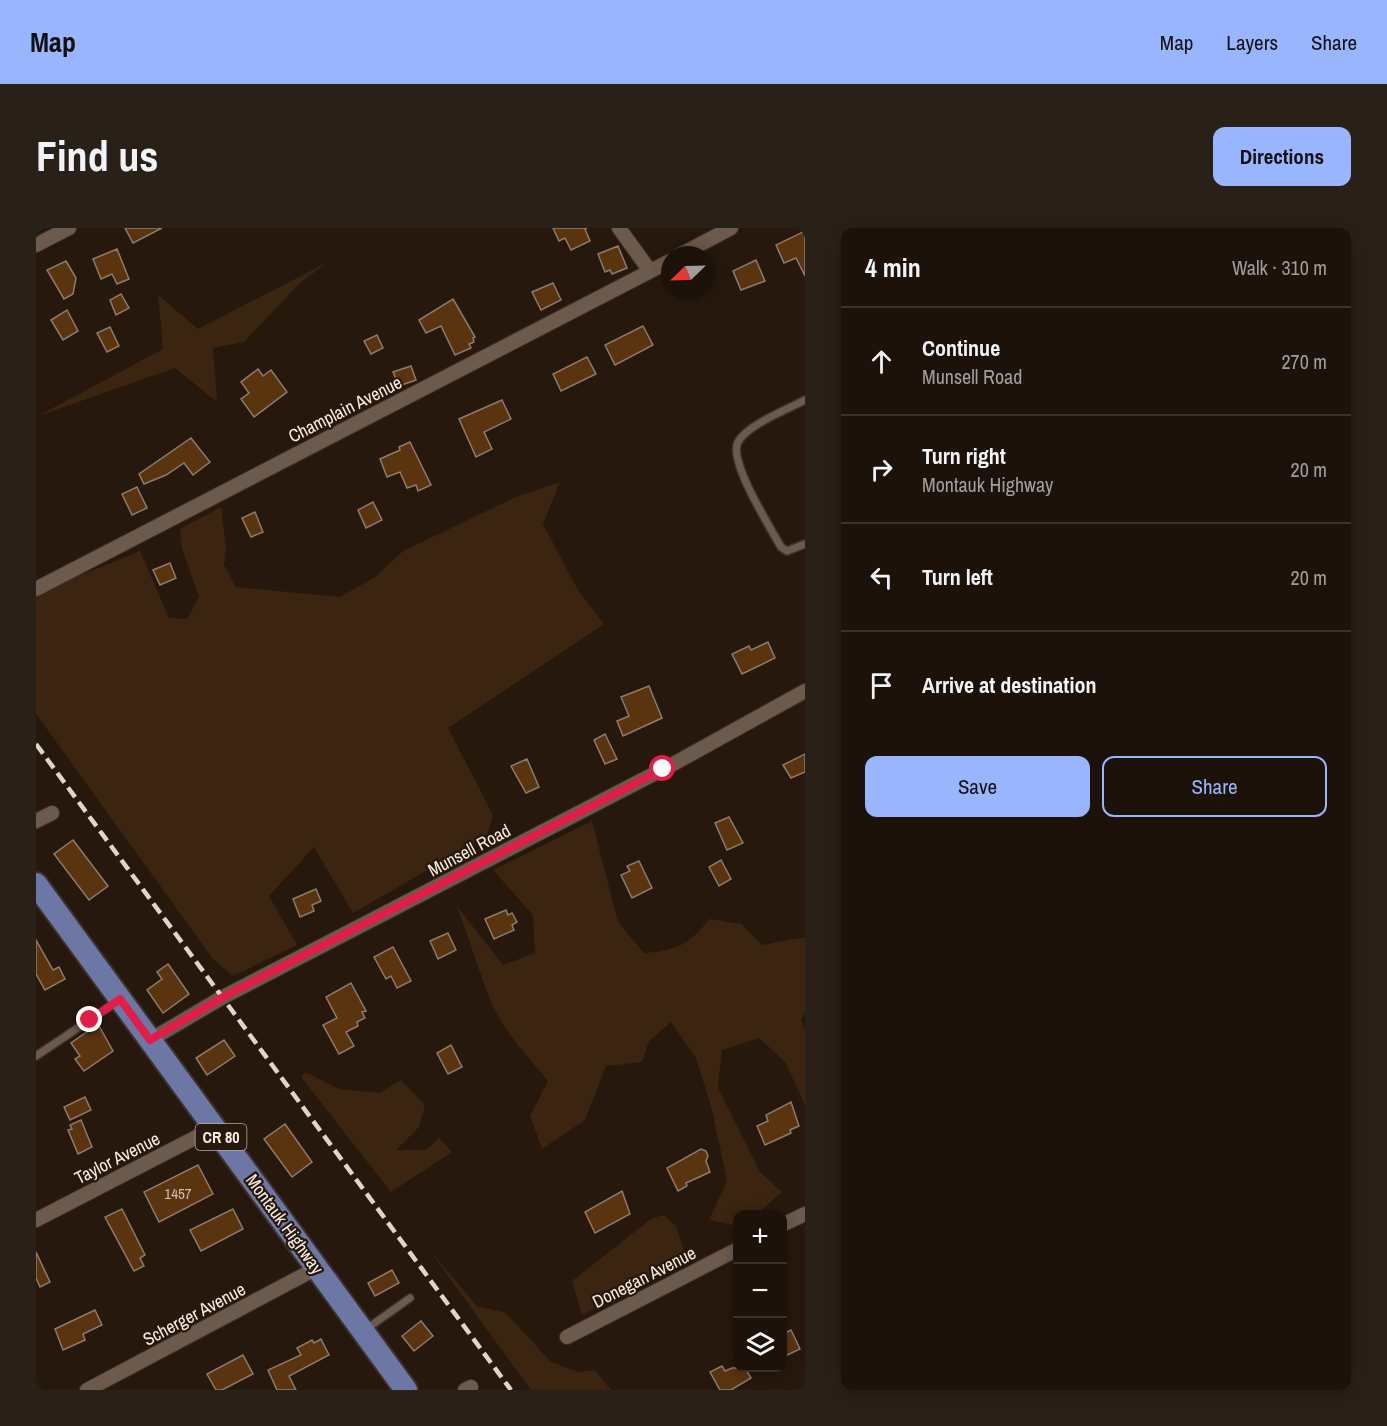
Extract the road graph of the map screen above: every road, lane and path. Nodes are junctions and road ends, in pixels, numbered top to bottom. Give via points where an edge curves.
1 (69, 228) edge
2 (619, 228) edge
3 (731, 228) edge
4 (36, 245) edge
5 (697, 246) edge
6 (661, 266) edge
7 (650, 271) junction
8 (805, 400) edge
9 (805, 543) edge
10 (36, 589) edge
11 (805, 691) edge
12 (52, 813) dead end
13 (36, 821) edge
14 (36, 884) edge
15 (120, 999) junction
16 (150, 1040) junction
17 (36, 1056) edge
18 (214, 1128) junction
19 (805, 1214) edge
20 (36, 1220) edge
21 (787, 1223) edge
22 (733, 1252) edge
23 (317, 1268) junction
24 (410, 1299) dead end
25 (363, 1331) junction
26 (567, 1337) dead end
27 (87, 1390) edge
28 (406, 1390) edge

1 - 4 street
2 - 7 street
3 - 5 street
6 - 7 street, Champlain Avenue
7 - 10 street, Champlain Avenue
8 - 9 lane via 752,428 737,443 736,450 740,473 781,547 787,550
11 - 16 street, Munsell Road via 675,763 202,1008
12 - 13 street
14 - 15 main road, Montauk Highway / CR 80
15 - 16 main road, Montauk Highway / CR 80
15 - 17 lane
16 - 18 main road, Montauk Highway / CR 80
18 - 20 street, Taylor Avenue
18 - 23 main road, Montauk Highway / CR 80
19 - 21 street
22 - 26 street, Donegan Avenue
23 - 25 main road, Montauk Highway / CR 80
23 - 27 street, Scherger Avenue
24 - 25 lane
25 - 28 main road, Montauk Highway / CR 80

